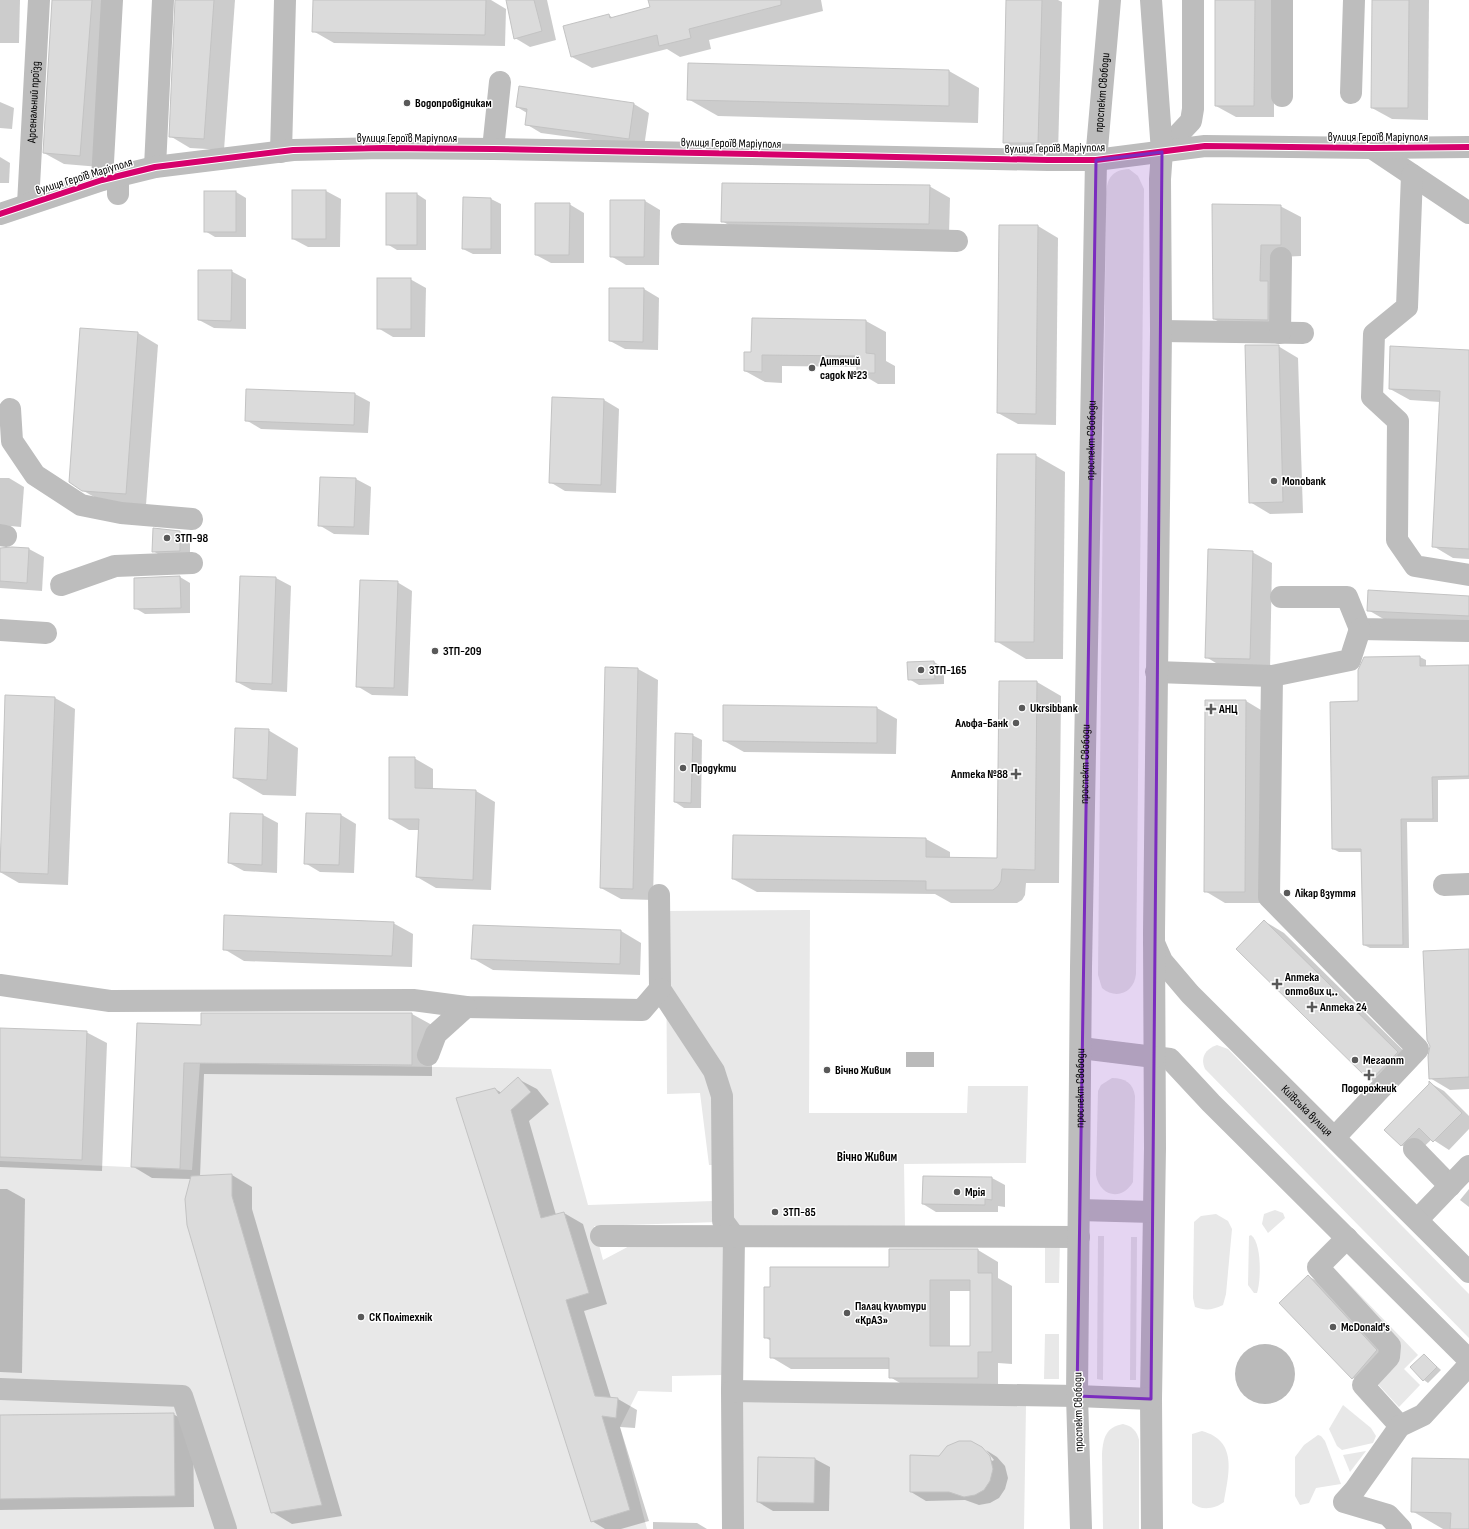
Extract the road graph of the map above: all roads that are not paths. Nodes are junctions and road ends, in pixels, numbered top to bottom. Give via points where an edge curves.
1 (39, 0) edge
2 (112, 0) edge
3 (163, 0) edge
4 (286, 0) edge
5 (1110, 0) edge
6 (1151, 0) edge
7 (1193, 0) edge
8 (1282, 0) edge
9 (1354, 0) edge
10 (500, 82) dead end
11 (1352, 93) dead end
12 (1282, 96) dead end
13 (1191, 121) junction
14 (1205, 146) junction
15 (1469, 147) edge
16 (1372, 148) junction
17 (493, 149) junction
18 (281, 152) junction
19 (1162, 152) junction
20 (1096, 160) junction
21 (154, 167) junction
22 (1412, 175) junction
23 (113, 183) junction
24 (28, 204) junction
25 (1469, 213) edge
26 (0, 214) edge
27 (682, 234) dead end
28 (957, 241) dead end
29 (1281, 258) dead end
30 (1161, 332) junction
31 (1280, 333) junction
32 (1303, 333) dead end
33 (10, 409) dead end
34 (6, 446) edge
35 (192, 519) dead end
36 (192, 563) dead end
37 (1469, 575) edge
38 (61, 585) dead end
39 (1281, 597) dead end
40 (1360, 629) junction
41 (0, 630) edge
42 (1469, 631) edge
43 (46, 633) dead end
44 (1156, 672) junction
45 (1272, 676) junction
46 (1469, 884) edge
47 (1444, 885) dead end
48 (659, 895) dead end
49 (1154, 943) junction
50 (0, 985) edge
51 (660, 989) junction
52 (466, 1007) junction
53 (1081, 1048) junction
54 (428, 1055) dead end
55 (1154, 1057) junction
56 (1335, 1138) junction
57 (1414, 1149) dead end
58 (1469, 1166) edge
59 (1450, 1186) junction
60 (1079, 1210) junction
61 (1154, 1212) junction
62 (1418, 1219) junction
63 (601, 1236) dead end
64 (734, 1236) junction
65 (1079, 1237) junction
66 (1347, 1238) junction
67 (1469, 1272) edge
68 (1469, 1360) edge
69 (1469, 1365) edge
70 (0, 1389) edge
71 (732, 1392) junction
72 (1077, 1396) junction
73 (1151, 1398) junction
74 (1400, 1426) junction
75 (226, 1529) edge
76 (733, 1529) edge
77 (1081, 1529) edge
78 (1152, 1529) edge
79 (1402, 1529) edge

1 - 24 main road, Арсенальний проїзд
2 - 23 main road
3 - 21 main road
4 - 18 main road
5 - 20 main road, проспект Свободи
6 - 19 main road
7 - 13 main road
8 - 12 main road
9 - 11 main road
10 - 17 main road
13 - 14 main road
13 - 19 main road
14 - 16 main road, вулиця Героїв Маріуполя
14 - 19 main road, вулиця Героїв Маріуполя
15 - 16 main road, вулиця Героїв Маріуполя
16 - 22 main road
17 - 18 main road, вулиця Героїв Маріуполя via 384,148
17 - 20 main road, вулиця Героїв Маріуполя
18 - 21 main road, вулиця Героїв Маріуполя
19 - 20 main road, вулиця Героїв Маріуполя
19 - 30 main road
20 - 53 main road, проспект Свободи
21 - 23 main road, вулиця Героїв Маріуполя
22 - 25 main road
22 - 37 main road via 1407,307 1374,334 1372,397 1398,421 1397,540 1415,566
23 - 24 main road, вулиця Героїв Маріуполя
24 - 26 main road, вулиця Героїв Маріуполя
27 - 28 main road
29 - 31 main road
30 - 31 main road
30 - 44 main road
31 - 32 main road
33 - 34 main road
34 - 35 main road via 35,475 81,505 121,513
36 - 38 main road via 115,566
39 - 40 main road via 1348,597
40 - 42 main road
40 - 45 main road via 1350,660
41 - 43 main road
44 - 45 main road
44 - 49 main road
45 - 56 main road via 1269,897 1418,1049
46 - 47 main road
48 - 51 main road
49 - 55 main road
49 - 56 main road, Київська вулиця via 1162,961 1190,994
50 - 52 main road via 110,1001 413,1000
51 - 52 main road via 642,1010
51 - 64 main road via 714,1071 722,1096 723,1221
52 - 54 main road via 436,1034
53 - 55 main road
53 - 60 main road, проспект Свободи
55 - 61 main road
55 - 66 main road via 1170,1059
56 - 62 main road, Київська вулиця
57 - 59 main road
58 - 59 main road
59 - 62 main road
60 - 61 main road
60 - 65 main road, проспект Свободи
61 - 73 main road
62 - 67 main road, Київська вулиця
63 - 64 main road
64 - 65 main road
64 - 71 main road
65 - 72 main road, проспект Свободи
66 - 68 main road
66 - 74 main road via 1318,1267 1390,1346 1389,1356 1363,1385
69 - 74 main road via 1423,1414
70 - 75 main road via 182,1396
71 - 72 main road
71 - 76 main road
72 - 73 main road
72 - 77 main road, проспект Свободи
73 - 78 main road
74 - 79 main road via 1344,1502 1388,1515

